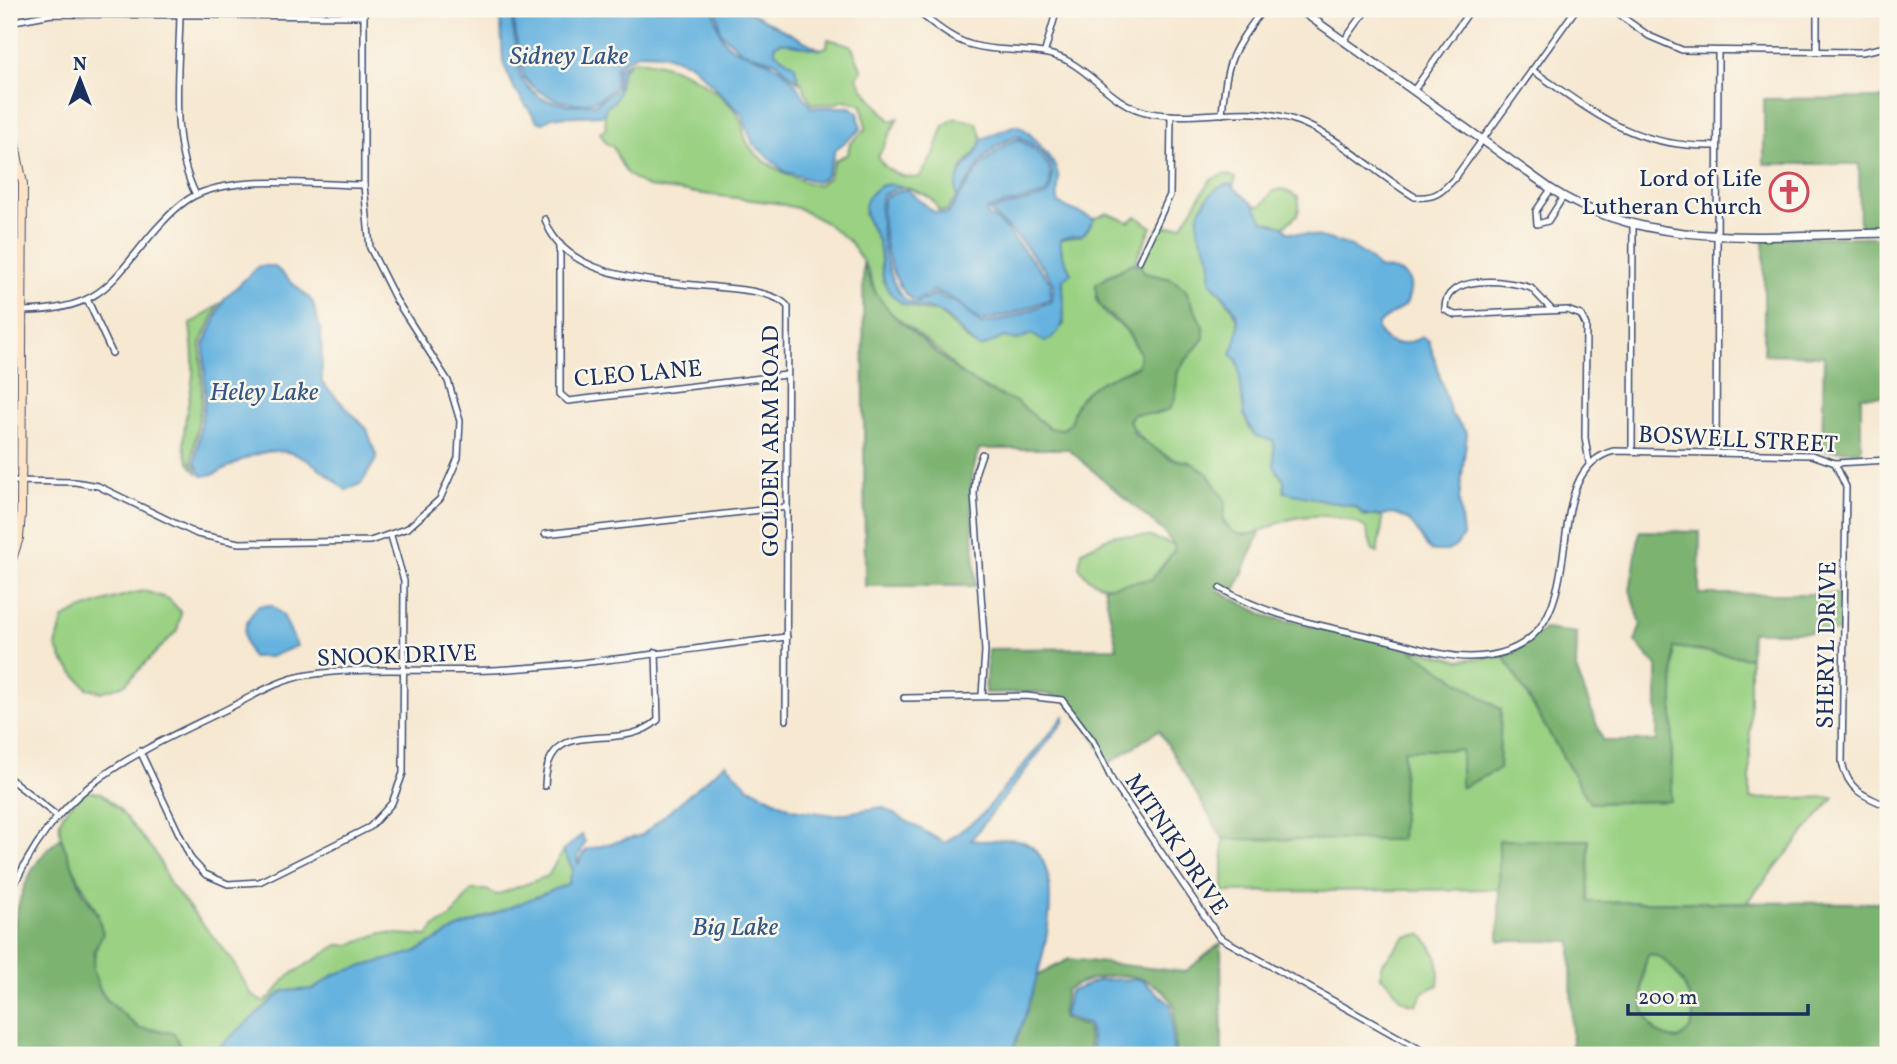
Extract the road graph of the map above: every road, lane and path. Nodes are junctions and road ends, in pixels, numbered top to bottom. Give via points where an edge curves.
1 (364, 9) edge
2 (914, 9) edge
3 (931, 9) edge
4 (1056, 9) edge
5 (1263, 9) edge
6 (1298, 9) edge
7 (1367, 9) edge
8 (1471, 9) edge
9 (1576, 9) edge
10 (1611, 9) edge
11 (1817, 9) edge
12 (180, 15) junction
13 (364, 16) junction
14 (925, 17) junction
15 (9, 22) edge
16 (1344, 41) junction
17 (1888, 42) edge
18 (1045, 51) junction
19 (1817, 52) junction
20 (1718, 53) junction
21 (1532, 70) junction
22 (1414, 90) junction
23 (9, 114) edge
24 (1222, 114) junction
25 (1171, 115) junction
26 (1482, 139) junction
27 (1716, 146) junction
28 (364, 185) junction
29 (1551, 189) junction
30 (196, 195) junction
31 (1563, 197) junction
32 (545, 219) dead end
33 (1633, 226) junction
34 (1888, 233) edge
35 (1717, 234) junction
36 (560, 244) junction
37 (1139, 261) dead end
38 (87, 299) junction
39 (1552, 310) junction
40 (23, 312) junction
41 (112, 353) dead end
42 (786, 375) junction
43 (1632, 451) junction
44 (1716, 452) junction
45 (982, 453) dead end
46 (1888, 460) edge
47 (1589, 462) junction
48 (1835, 463) junction
49 (9, 481) edge
50 (23, 481) junction
51 (787, 507) junction
52 (545, 534) dead end
53 (391, 536) junction
54 (9, 568) edge
55 (1220, 588) dead end
56 (787, 637) junction
57 (656, 652) junction
58 (404, 671) junction
59 (982, 696) junction
60 (904, 698) dead end
61 (786, 720) dead end
62 (140, 751) junction
63 (9, 778) edge
64 (545, 786) dead end
65 (1888, 806) edge
66 (57, 816) junction
67 (9, 897) edge
68 (1430, 1055) edge

1 - 13 street
2 - 14 street
3 - 14 street
4 - 18 street
5 - 24 street via 1229,60
6 - 16 street
7 - 16 street
8 - 22 street
9 - 21 street
10 - 20 street via 1665,45
11 - 19 street
12 - 13 street
12 - 15 street via 52,14
12 - 30 street via 181,154
13 - 28 street
14 - 18 street via 972,45
16 - 22 street
17 - 19 street via 1863,52
18 - 25 street via 1069,62 1124,103 1144,112
19 - 20 street
20 - 27 street
21 - 26 street
21 - 27 street via 1629,133 1671,144
22 - 26 street
23 - 40 main road via 23,184
24 - 25 street
24 - 26 street via 1269,114 1321,131 1409,194 1427,199 1437,197 1455,178
25 - 37 street via 1170,195
26 - 29 street
27 - 35 street
28 - 30 street via 245,184
28 - 53 street via 370,248 381,274 448,381 462,433 458,458 440,499 417,522
29 - 31 street
29 - 31 street via 1536,211 1537,224 1549,221
30 - 38 street via 165,219 118,279
31 - 33 street
32 - 36 street, GOLDEN ARM ROAD
33 - 35 street
33 - 43 street
34 - 35 street
35 - 44 street
36 - 42 street, GOLDEN ARM ROAD via 580,259 618,274 782,299 788,307
36 - 42 street, CLEO LANE via 560,394 568,401
38 - 40 street via 48,311
38 - 41 street
39 - 39 street via 1455,314 1444,307 1455,287 1479,283 1531,288
39 - 47 street via 1577,312 1586,325
40 - 50 main road
42 - 51 street, GOLDEN ARM ROAD
43 - 44 street, BOSWELL STREET
43 - 47 street, BOSWELL STREET via 1614,450
44 - 48 street, BOSWELL STREET via 1812,455
45 - 59 street via 974,494 985,651
46 - 48 street, BOSWELL STREET
47 - 55 street via 1577,484 1554,601 1540,628 1517,648 1459,656 1267,612
48 - 65 street, SHERYL DRIVE via 1846,487 1842,762 1854,790
49 - 50 street
50 - 53 street via 99,486 218,540 353,543
50 - 54 main road via 19,538
51 - 52 street
51 - 56 street, GOLDEN ARM ROAD
53 - 58 street via 404,581
56 - 57 street, SNOOK DRIVE
56 - 61 street, GOLDEN ARM ROAD
57 - 58 street, SNOOK DRIVE via 508,670
57 - 64 street via 658,720 638,733 562,743 552,752
58 - 62 street, SNOOK DRIVE via 304,675
58 - 62 street via 403,773 392,803 370,827 259,882 217,881 191,859
59 - 60 street, MITNIK DRIVE
59 - 68 street, MITNIK DRIVE via 1062,700 1219,937
62 - 66 street, SNOOK DRIVE via 82,790
63 - 66 street
66 - 67 street, SNOOK DRIVE via 22,867

